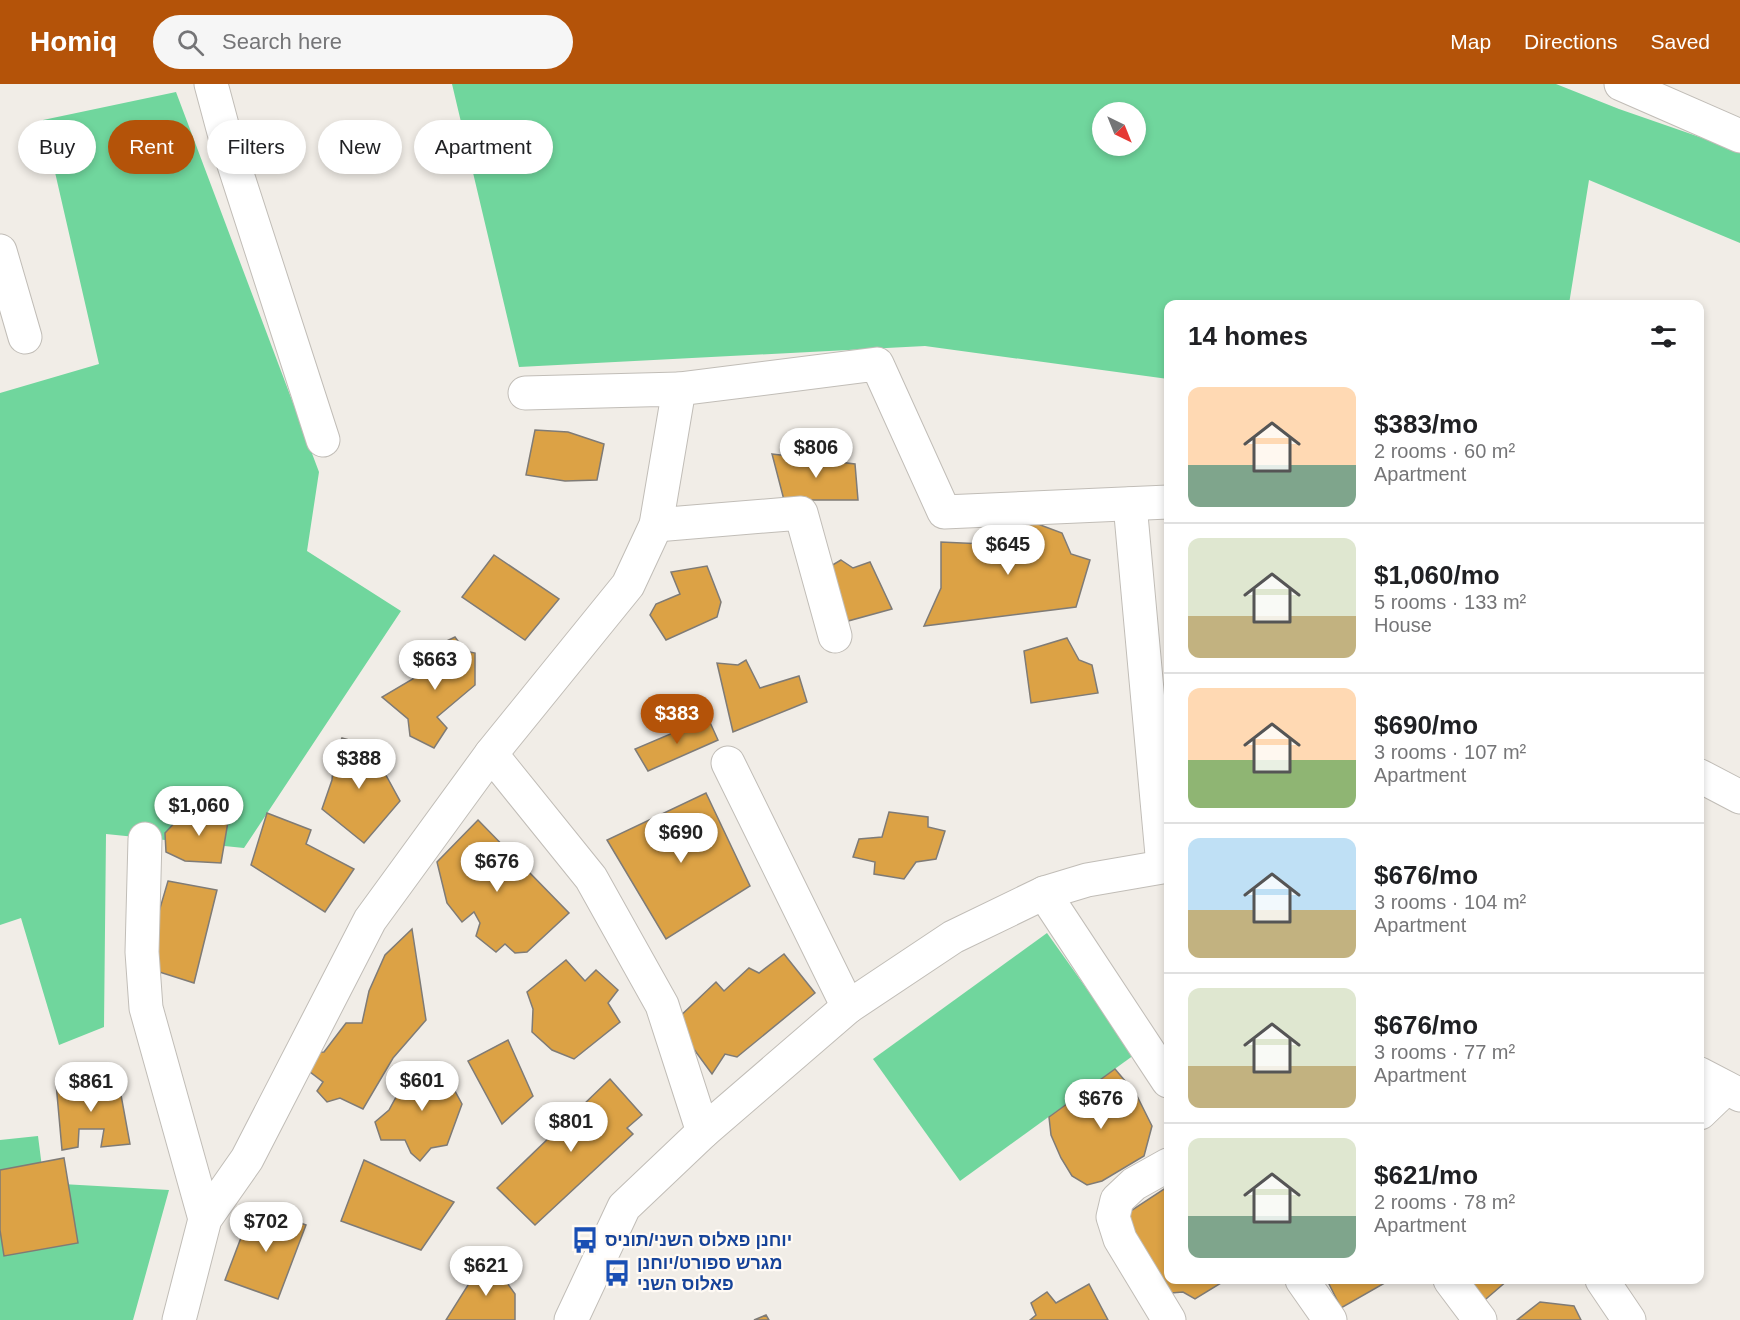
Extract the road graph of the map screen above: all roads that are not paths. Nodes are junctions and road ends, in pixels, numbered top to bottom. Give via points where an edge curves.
1 (211, 84) edge
2 (1621, 84) edge
3 (1740, 135) edge
4 (0, 251) edge
5 (25, 337) dead end
6 (679, 389) junction
7 (525, 393) dead end
8 (323, 440) dead end
9 (1164, 502) edge
10 (1130, 504) junction
11 (656, 525) junction
12 (835, 636) dead end
13 (491, 754) junction
14 (728, 763) dead end
15 (1704, 778) edge
16 (1740, 797) edge
17 (145, 839) dead end
18 (1164, 846) edge
19 (1164, 866) edge
20 (1044, 893) junction
21 (848, 1007) junction
22 (1164, 1076) edge
23 (1722, 1086) edge
24 (1704, 1108) edge
25 (703, 1132) junction
26 (1164, 1167) edge
27 (205, 1219) junction
28 (1305, 1284) edge
29 (1453, 1284) edge
30 (1605, 1284) edge
31 (178, 1320) edge
32 (571, 1320) edge
33 (1169, 1320) edge
34 (1330, 1320) edge
35 (1480, 1320) edge
36 (1629, 1320) edge

1 - 8 street
2 - 3 street
4 - 5 street
6 - 7 street
6 - 10 street via 877,364 944,512
6 - 11 street
9 - 10 street
10 - 18 street
11 - 12 street via 801,513
11 - 13 street via 628,585
13 - 25 street via 591,878 662,1005
13 - 27 street via 370,920 247,1159
14 - 21 street
15 - 16 street
17 - 27 street via 142,952 146,1008
19 - 20 street via 1087,880
20 - 21 street via 953,937
20 - 22 street
21 - 25 street
23 - 24 street
25 - 32 street via 624,1207
26 - 33 street via 1134,1184 1117,1200 1113,1217 1120,1239
27 - 31 street
28 - 34 street
29 - 35 street
30 - 36 street

